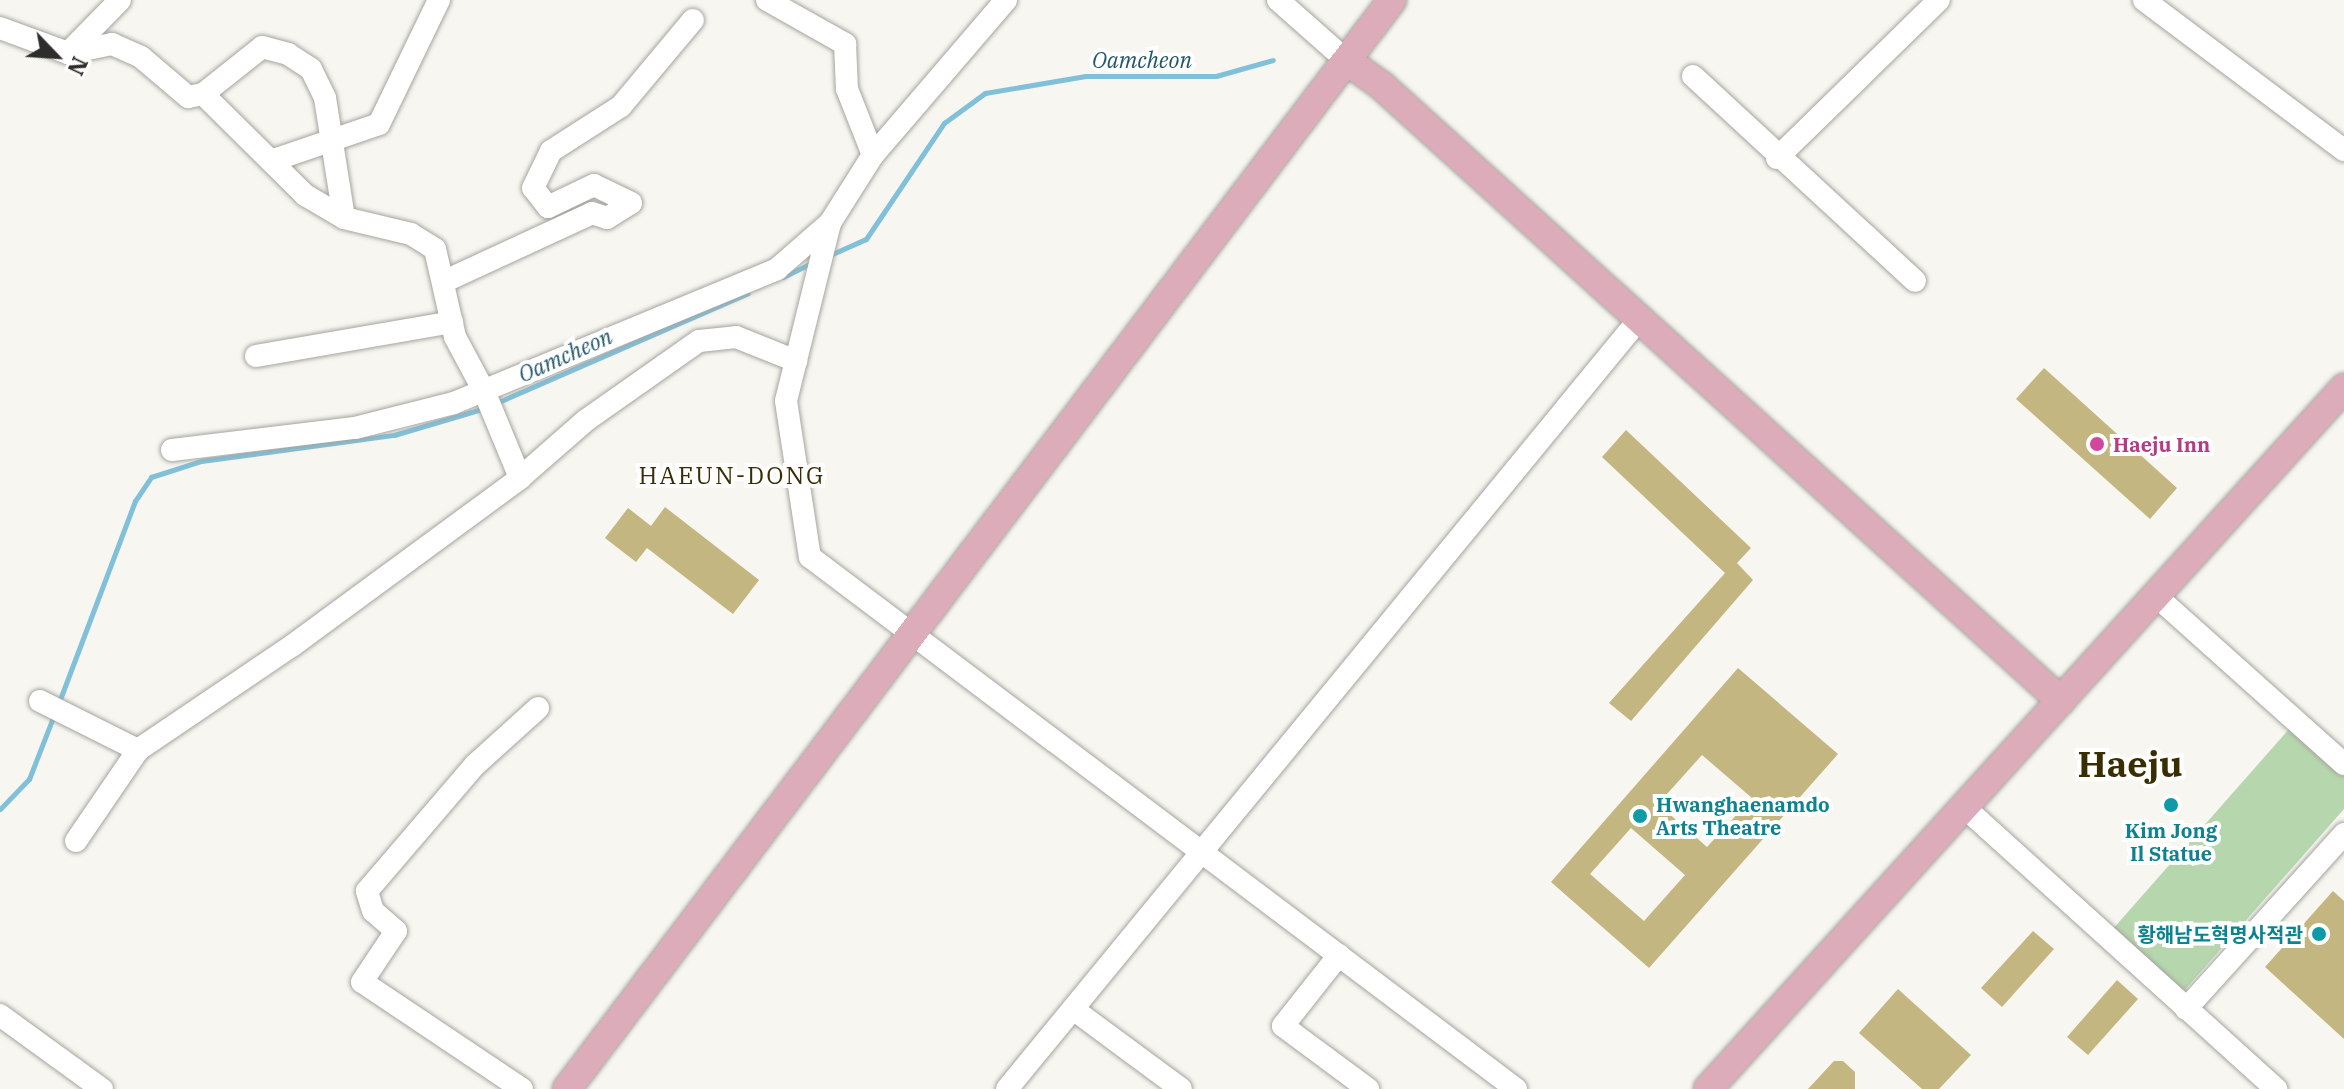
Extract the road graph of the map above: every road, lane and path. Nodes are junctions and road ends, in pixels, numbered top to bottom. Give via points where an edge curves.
1 (120, 0) edge
2 (439, 0) edge
3 (767, 0) edge
4 (1006, 0) edge
5 (1278, 0) edge
6 (1392, 0) edge
7 (1939, 0) edge
8 (2144, 0) edge
9 (693, 20) dead end
10 (0, 28) edge
11 (68, 53) junction
12 (1347, 61) junction
13 (1693, 76) dead end
14 (203, 94) junction
15 (331, 139) junction
16 (2344, 150) edge
17 (873, 155) junction
18 (1777, 158) junction
19 (271, 161) junction
20 (344, 218) junction
21 (828, 233) junction
22 (1915, 281) dead end
23 (443, 282) junction
24 (1640, 318) junction
25 (452, 322) junction
26 (256, 356) dead end
27 (796, 361) junction
28 (2344, 388) edge
29 (485, 393) junction
30 (172, 450) dead end
31 (520, 478) junction
32 (2156, 596) junction
33 (913, 633) junction
34 (40, 701) dead end
35 (2061, 701) junction
36 (538, 708) dead end
37 (138, 750) junction
38 (2344, 764) edge
39 (1964, 807) junction
40 (2344, 834) edge
41 (76, 841) dead end
42 (1204, 853) junction
43 (1339, 955) junction
44 (1073, 1009) junction
45 (2186, 1009) junction
46 (0, 1015) edge
47 (102, 1089) edge
48 (522, 1089) edge
49 (567, 1089) edge
50 (1007, 1089) edge
51 (1181, 1089) edge
52 (1368, 1089) edge
53 (1516, 1089) edge
54 (1708, 1089) edge
55 (2276, 1089) edge

1 - 11 street
2 - 15 street via 379,124
3 - 17 street via 845,44 847,89
4 - 17 street
5 - 12 street
6 - 12 main road
7 - 18 street
8 - 16 street
9 - 23 street via 621,106 551,151 533,188 548,207 594,185 631,203 607,218 592,213
10 - 11 street
11 - 14 street via 112,44 141,57 188,97
12 - 24 main road via 1382,86
12 - 33 main road
13 - 18 street
14 - 15 street via 262,47 288,54 311,69 325,98
14 - 19 street
15 - 19 street
15 - 20 street
17 - 21 street
18 - 22 street
19 - 20 street via 305,195
20 - 23 street via 411,234 435,249
21 - 27 street
21 - 29 street via 777,269
23 - 25 street
24 - 35 main road
24 - 42 street
25 - 26 street
25 - 29 street
27 - 31 street via 736,337 699,341 585,421
27 - 33 street via 786,401 810,557
28 - 32 main road
29 - 30 street via 355,428
29 - 31 street
31 - 37 street via 293,645
32 - 35 main road
32 - 38 street
33 - 42 street
33 - 49 main road
34 - 37 street
35 - 39 main road
36 - 48 street via 475,765 367,891 373,911 396,931 362,982
37 - 41 street
39 - 45 street
39 - 54 main road
40 - 45 street
42 - 43 street
42 - 44 street
43 - 52 street via 1283,1026
43 - 53 street
44 - 50 street
44 - 51 street
45 - 55 street
46 - 47 street

